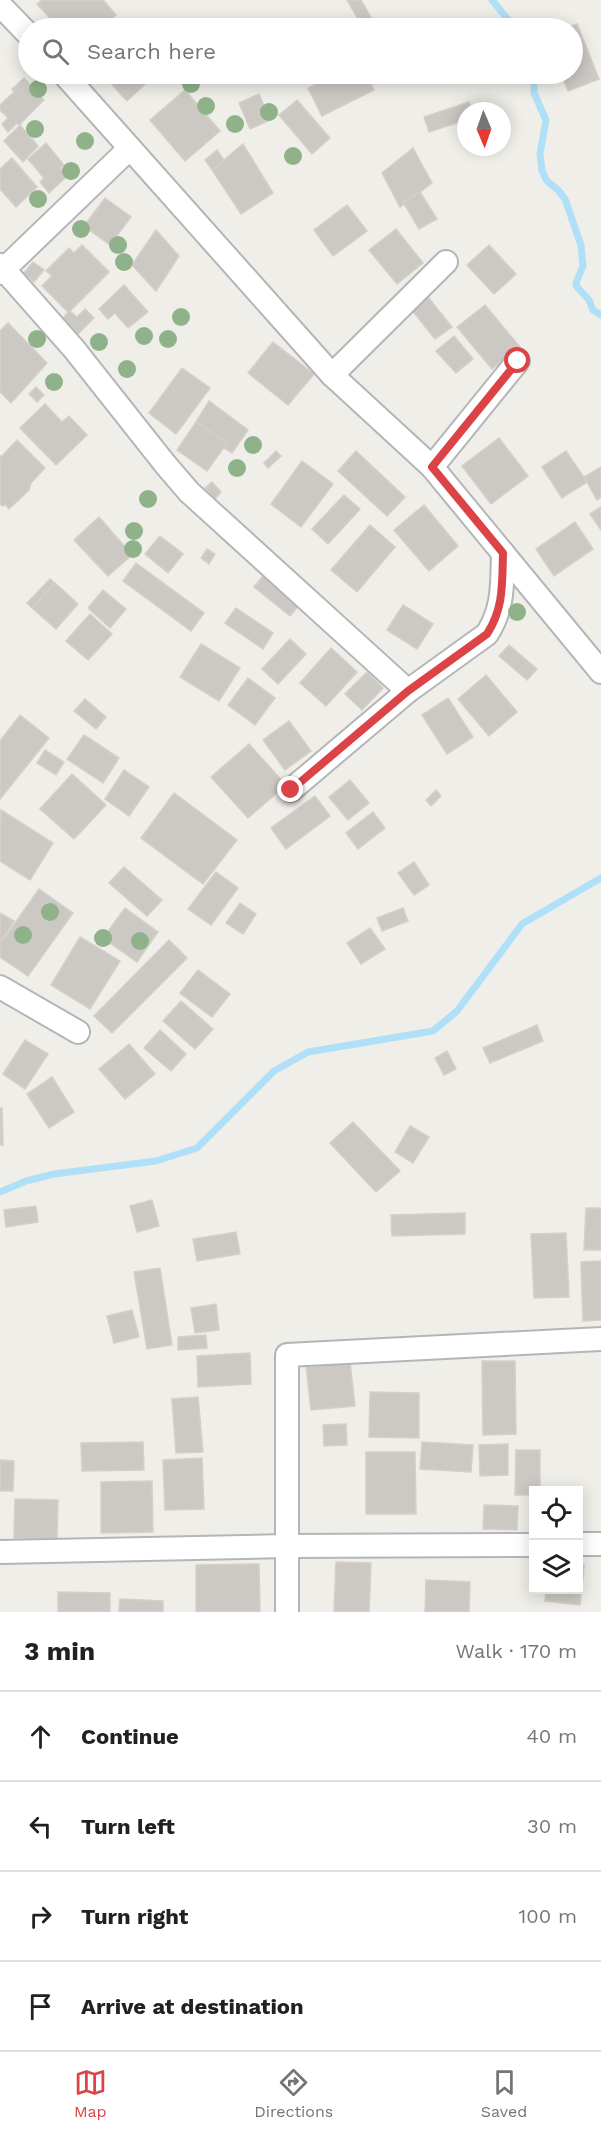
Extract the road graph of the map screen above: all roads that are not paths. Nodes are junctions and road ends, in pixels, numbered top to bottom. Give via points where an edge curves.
1 (0, 5) edge
2 (18, 24) edge
3 (73, 84) edge
4 (130, 148) junction
5 (446, 262) dead end
6 (1, 269) edge
7 (518, 361) dead end
8 (332, 375) junction
9 (432, 467) junction
10 (503, 553) junction
11 (601, 672) edge
12 (408, 691) junction
13 (291, 790) dead end
14 (0, 987) edge
15 (78, 1032) dead end
16 (601, 1339) edge
17 (583, 1544) edge
18 (601, 1544) edge
19 (529, 1545) edge
20 (287, 1546) junction
21 (0, 1552) edge
22 (287, 1612) edge

1 - 2 street
3 - 4 street
4 - 6 street
4 - 8 street
5 - 8 street
6 - 12 street via 74,349 189,492
7 - 9 street
8 - 9 street
9 - 10 street
10 - 11 street
10 - 12 street via 501,606 487,634
12 - 13 street
14 - 15 street
16 - 20 street via 287,1355
17 - 18 street
19 - 20 street
20 - 21 street
20 - 22 street

